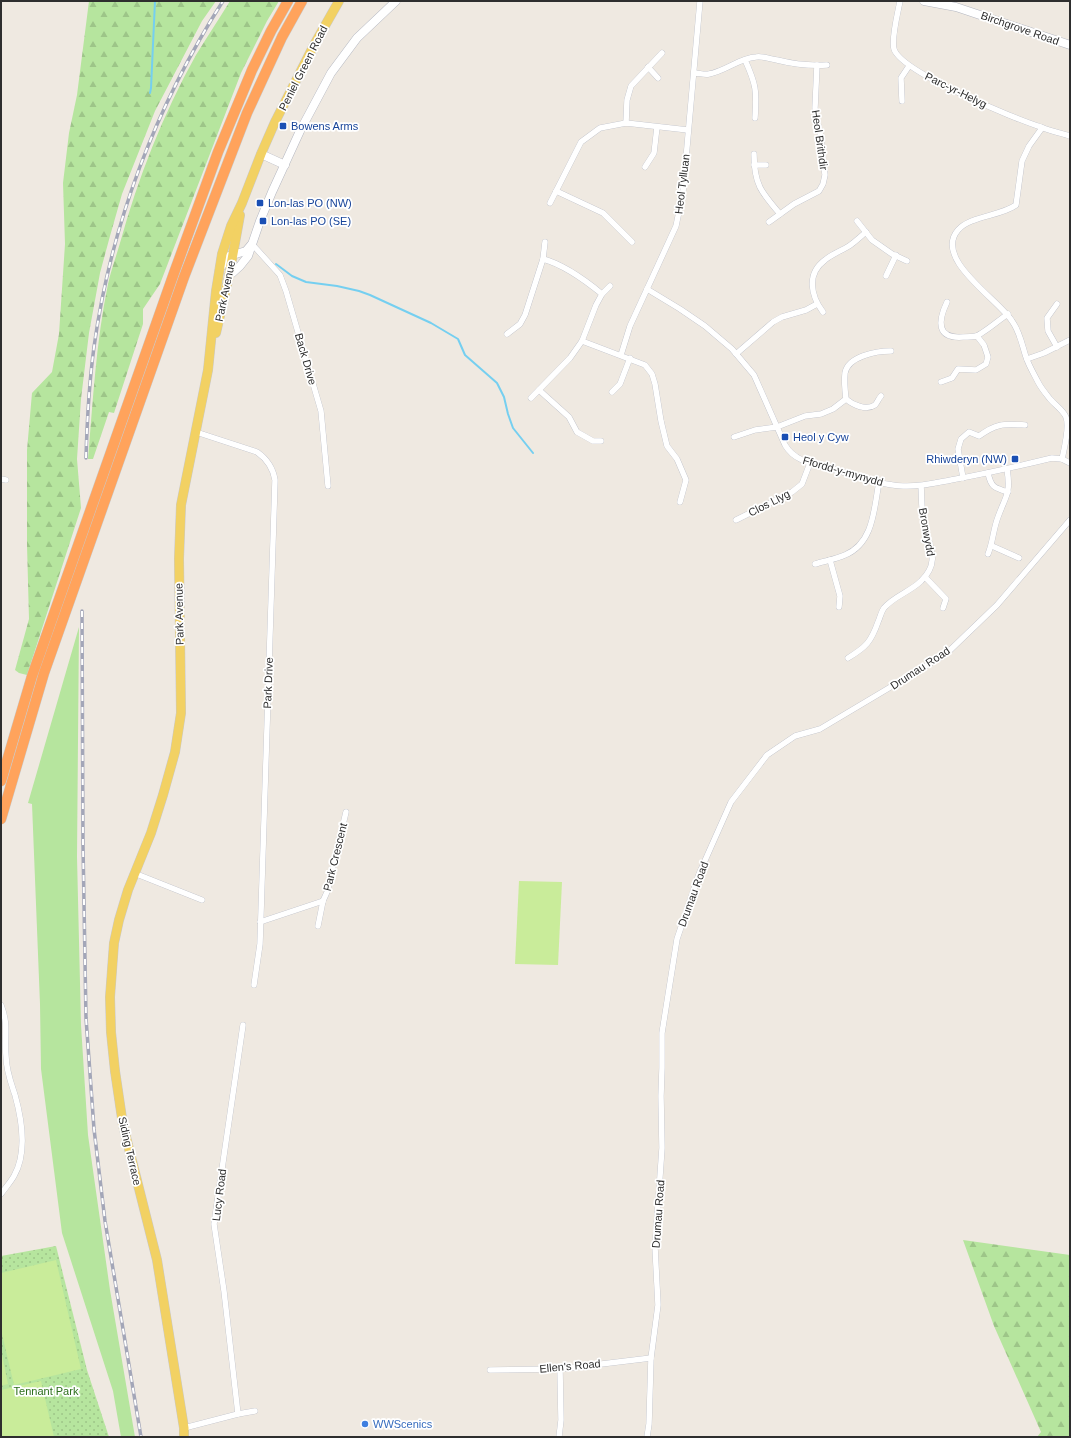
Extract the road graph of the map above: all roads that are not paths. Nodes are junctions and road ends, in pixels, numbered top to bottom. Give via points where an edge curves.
1 (288, 1) edge
2 (302, 1) edge
3 (339, 1) edge
4 (396, 1) edge
5 (700, 1) edge
6 (900, 1) edge
7 (924, 1) edge
8 (1070, 45) edge
9 (662, 52) dead end
10 (745, 60) junction
11 (827, 65) dead end
12 (817, 66) junction
13 (909, 66) junction
14 (648, 67) junction
15 (694, 73) junction
16 (658, 78) dead end
17 (902, 101) dead end
18 (756, 118) dead end
19 (626, 123) junction
20 (657, 127) junction
21 (1042, 128) junction
22 (688, 130) junction
23 (1070, 136) edge
24 (261, 154) junction
25 (754, 154) dead end
26 (285, 165) junction
27 (754, 165) junction
28 (766, 165) dead end
29 (645, 167) dead end
30 (556, 191) junction
31 (550, 203) dead end
32 (242, 204) junction
33 (780, 214) junction
34 (857, 221) dead end
35 (768, 222) dead end
36 (866, 232) junction
37 (545, 242) dead end
38 (632, 242) dead end
39 (252, 244) junction
40 (233, 255) junction
41 (896, 255) junction
42 (543, 259) junction
43 (907, 261) dead end
44 (219, 269) junction
45 (229, 276) junction
46 (886, 276) dead end
47 (610, 286) dead end
48 (647, 289) junction
49 (602, 294) junction
50 (947, 302) dead end
51 (817, 304) junction
52 (1057, 304) dead end
53 (824, 312) dead end
54 (1008, 314) junction
55 (506, 334) dead end
56 (977, 336) junction
57 (1070, 340) edge
58 (582, 341) junction
59 (1057, 347) junction
60 (211, 351) junction
61 (891, 352) dead end
62 (736, 354) junction
63 (621, 355) junction
64 (630, 358) junction
65 (1027, 359) junction
66 (941, 382) dead end
67 (539, 390) junction
68 (612, 392) dead end
69 (881, 396) dead end
70 (531, 398) dead end
71 (846, 399) junction
72 (1068, 415) edge
73 (1025, 424) dead end
74 (777, 427) junction
75 (196, 432) junction
76 (734, 437) dead end
77 (601, 441) dead end
78 (1062, 459) junction
79 (810, 463) junction
80 (1070, 463) edge
81 (1007, 469) junction
82 (988, 473) junction
83 (963, 478) junction
84 (879, 482) junction
85 (328, 486) dead end
86 (921, 486) junction
87 (1008, 492) junction
88 (680, 502) dead end
89 (736, 520) dead end
90 (1070, 520) edge
91 (992, 546) junction
92 (988, 554) dead end
93 (1019, 558) dead end
94 (830, 560) junction
95 (816, 564) dead end
96 (926, 577) junction
97 (839, 608) dead end
98 (943, 608) dead end
99 (848, 658) dead end
100 (1, 781) edge
101 (346, 812) dead end
102 (1, 819) edge
103 (134, 873) junction
104 (202, 900) dead end
105 (323, 901) junction
106 (260, 922) junction
107 (318, 926) dead end
108 (254, 985) dead end
109 (1, 1005) edge
110 (244, 1025) dead end
111 (1, 1194) edge
112 (650, 1358) junction
113 (560, 1369) junction
114 (490, 1370) dead end
115 (255, 1411) dead end
116 (238, 1414) junction
117 (184, 1433) edge
118 (559, 1437) edge
119 (647, 1437) edge

1 - 100 highway via 252,70 216,159 32,676
2 - 102 highway via 279,43 250,107 184,277 44,673
3 - 24 main road, Peniel Green Road via 311,51
4 - 26 main road via 357,38 330,72
5 - 15 street, Heol Tylluan
6 - 13 street, Parc-yr-Helyg via 894,50
7 - 8 main road, Birchgrove Road via 956,7
9 - 14 street
10 - 12 street via 764,56
10 - 15 street via 713,73
10 - 18 street via 757,96
11 - 12 street
12 - 33 street, Heol Brithdir via 815,108 825,175 823,184 819,191
13 - 17 street via 901,78
13 - 21 street, Parc-yr-Helyg via 954,90
14 - 16 street
14 - 19 street via 631,86 627,100
15 - 22 street, Heol Tylluan
19 - 20 street
19 - 30 street via 600,128 581,142
20 - 22 street
20 - 29 street via 654,153
21 - 23 street, Parc-yr-Helyg
21 - 54 street via 1022,161 1016,205 970,222 958,230 953,240 953,251 969,278
22 - 48 street, Heol Tylluan via 683,192 676,226
24 - 26 main road
24 - 32 main road, Peniel Green Road
25 - 27 street
26 - 39 main road
27 - 28 street
27 - 33 street via 757,183
30 - 31 street
30 - 38 street via 603,214
32 - 40 main road, Peniel Green Road
32 - 44 main road, Peniel Green Road via 224,243
33 - 35 street, Heol Brithdir
34 - 36 street
36 - 41 street via 872,240
36 - 51 street via 851,245 819,265 812,282
37 - 42 street
39 - 40 main road via 246,251
39 - 45 main road via 244,262
39 - 85 street, Back Drive via 280,275 286,291 321,412
40 - 44 main road via 224,261
40 - 45 main road, Park Avenue
41 - 43 street
41 - 46 street
42 - 49 street via 586,280
42 - 55 street via 526,315 520,324
44 - 60 main road, Park Avenue
45 - 60 main road, Park Avenue
47 - 49 street
48 - 62 street, Ffordd-y-mynydd via 704,326
48 - 63 street, Heol Tylluan via 630,326
49 - 58 street
50 - 56 street via 941,315 941,328 945,334 954,338
51 - 53 street
51 - 62 street via 773,322
52 - 59 street via 1047,318 1048,331
54 - 56 street
54 - 65 street via 1019,332
56 - 66 street via 984,344 988,357 986,364 976,370 958,369 952,378
57 - 59 street
58 - 63 street
58 - 67 street via 570,358
59 - 65 street
60 - 75 main road, Park Avenue
61 - 71 street via 867,354 849,366 845,372
62 - 74 street, Ffordd-y-mynydd via 754,375
63 - 64 street
64 - 68 street via 620,384
64 - 88 street via 644,365 656,384 667,446 677,459 686,480
65 - 72 street via 1038,383
67 - 70 street
67 - 77 street via 569,417 577,432 593,441
69 - 71 street via 876,404 868,407 859,406
71 - 74 street via 821,414 805,416
72 - 78 street
73 - 83 street via 991,427 979,436 969,432 961,439 958,449
74 - 76 street via 755,430
74 - 79 street, Ffordd-y-mynydd via 789,452 795,458
75 - 103 main road, Park Avenue via 180,525 181,713 176,752 151,833
75 - 106 street, Park Drive via 257,452 271,466 275,480
78 - 80 street
78 - 81 street, Ffordd-y-mynydd via 1052,458
79 - 84 street, Ffordd-y-mynydd
79 - 89 street, Clos Llyg via 802,484 792,492
81 - 82 street, Ffordd-y-mynydd
81 - 87 street
82 - 83 street, Ffordd-y-mynydd
82 - 87 street via 990,483
83 - 86 street, Ffordd-y-mynydd
84 - 86 street, Ffordd-y-mynydd
84 - 94 street via 870,528 861,545 846,555
86 - 96 street, Bronwydd via 923,521 932,550 932,564
87 - 91 street via 998,517
90 - 112 street, Drumau Road via 997,605 946,654 820,729 795,736 767,755 731,802 699,874 677,939 667,996 662,1033 662,1148 655,1247 658,1305
91 - 92 street
91 - 93 street
94 - 95 street
94 - 97 street via 840,596
96 - 98 street via 946,599
96 - 99 street via 883,609 872,637 863,649
101 - 105 street, Park Crescent
103 - 104 street
103 - 117 main road, Siding Terrace via 114,944 110,997 111,1032 123,1126 157,1260
105 - 106 street, Park Crescent
105 - 107 street, Park Crescent
106 - 108 street, Park Drive via 260,944
109 - 111 street via 6,1018 8,1073 20,1118 22,1142 20,1160 14,1177
110 - 116 street, Lucy Road via 214,1224
112 - 113 street, Ellen's Road
112 - 119 street, Drumau Road
113 - 114 street, Ellen's Road
113 - 118 street
115 - 116 street
116 - 117 street

